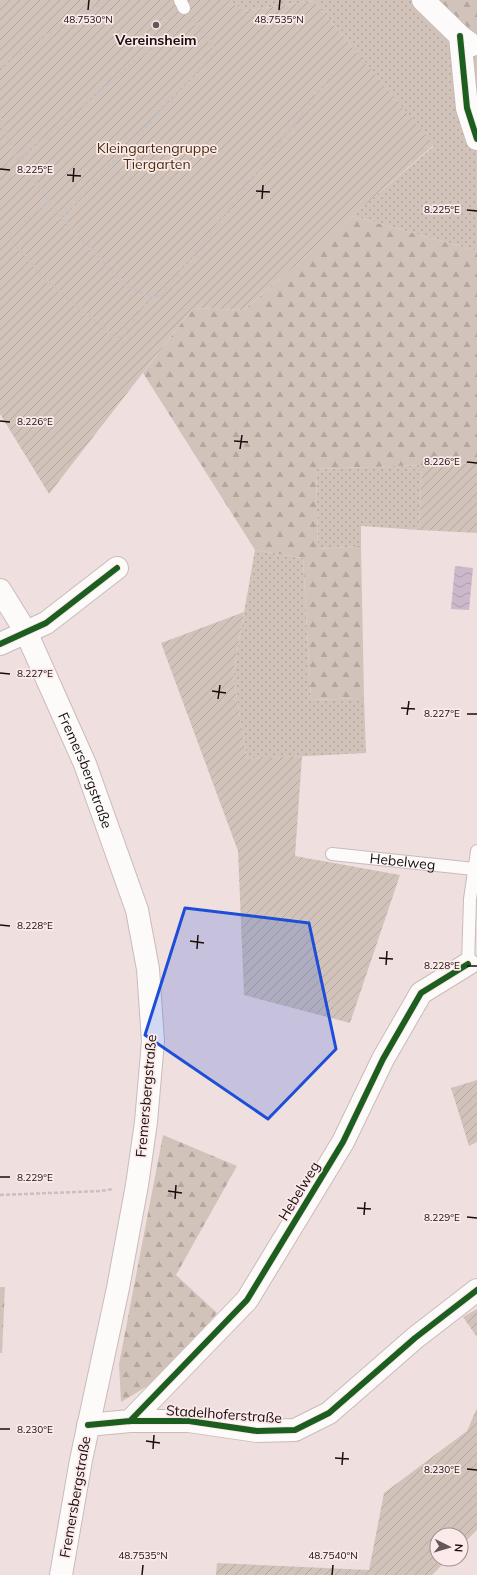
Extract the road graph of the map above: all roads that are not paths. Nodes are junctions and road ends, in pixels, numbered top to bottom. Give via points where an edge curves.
1 (423, 0) edge
2 (469, 42) edge
3 (477, 138) edge
4 (117, 568) dead end
5 (0, 590) edge
6 (26, 632) junction
7 (0, 644) edge
8 (477, 851) edge
9 (332, 854) dead end
10 (474, 869) junction
11 (472, 964) edge
12 (477, 1290) edge
13 (130, 1420) junction
14 (88, 1425) junction
15 (61, 1575) edge

1 - 2 street
2 - 3 street via 467,108
4 - 6 street via 46,623
5 - 6 street, Fremersbergstraße
6 - 7 street
6 - 14 street, Fremersbergstraße via 85,764 137,910 148,969 153,1041 146,1122 118,1288
8 - 10 lane, Hebelweg
9 - 10 lane, Hebelweg
10 - 11 lane, Hebelweg via 470,899
11 - 13 street, Hebelweg via 420,993 383,1059 343,1142 247,1300
12 - 13 street, Stadelhoferstraße via 415,1338 329,1413 295,1430 256,1431 189,1421
13 - 14 street, Stadelhoferstraße
14 - 15 street, Fremersbergstraße

